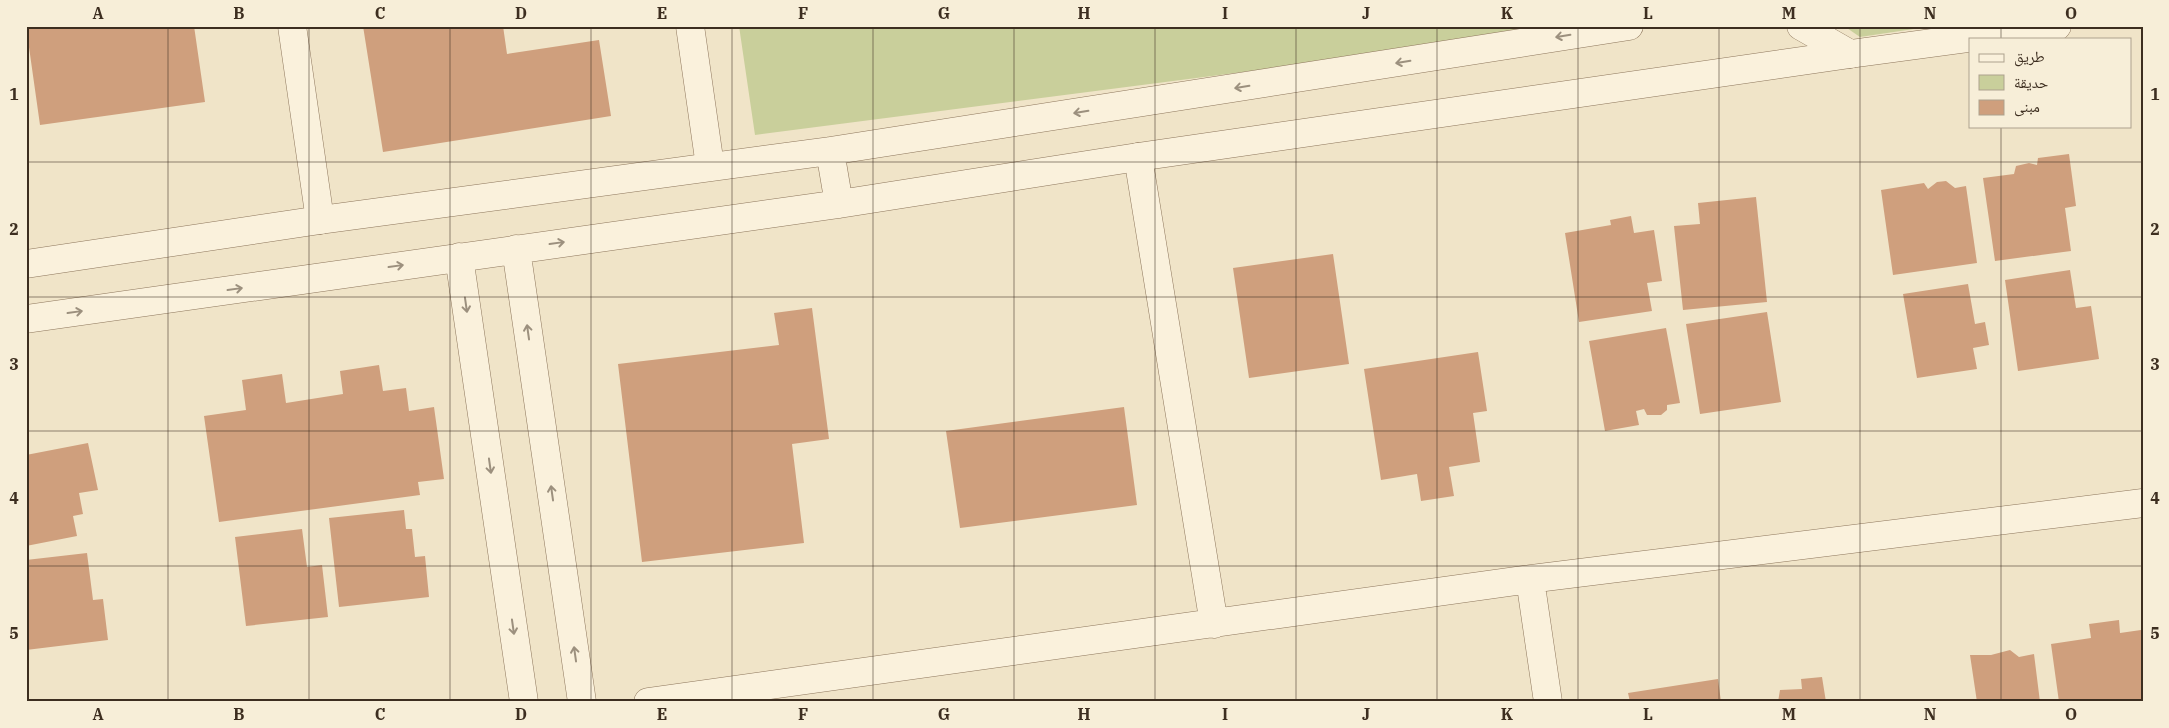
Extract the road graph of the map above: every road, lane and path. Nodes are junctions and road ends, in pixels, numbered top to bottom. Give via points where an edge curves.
1 (292, 26) edge
2 (690, 26) edge
3 (1629, 26) edge
4 (1801, 26) edge
5 (2057, 26) edge
6 (1850, 54) junction
7 (830, 151) junction
8 (1138, 157) junction
9 (710, 166) junction
10 (839, 204) junction
11 (320, 220) junction
12 (516, 249) junction
13 (459, 257) junction
14 (26, 264) edge
15 (26, 319) edge
16 (2143, 503) edge
17 (1530, 579) junction
18 (1214, 624) junction
19 (524, 702) edge
20 (582, 702) edge
21 (648, 702) edge
22 (1548, 702) edge

1 - 11 street
2 - 9 street
3 -> 7 street
4 - 6 street
5 - 6 street
6 - 8 street
7 - 9 street
7 - 10 street
8 - 10 street
8 - 18 street
9 - 11 street
12 -> 10 street
11 - 14 street
12 - 13 street
20 -> 12 street
15 -> 13 street
13 -> 19 street
16 - 17 street
17 - 18 street
17 - 22 street
18 - 21 street

